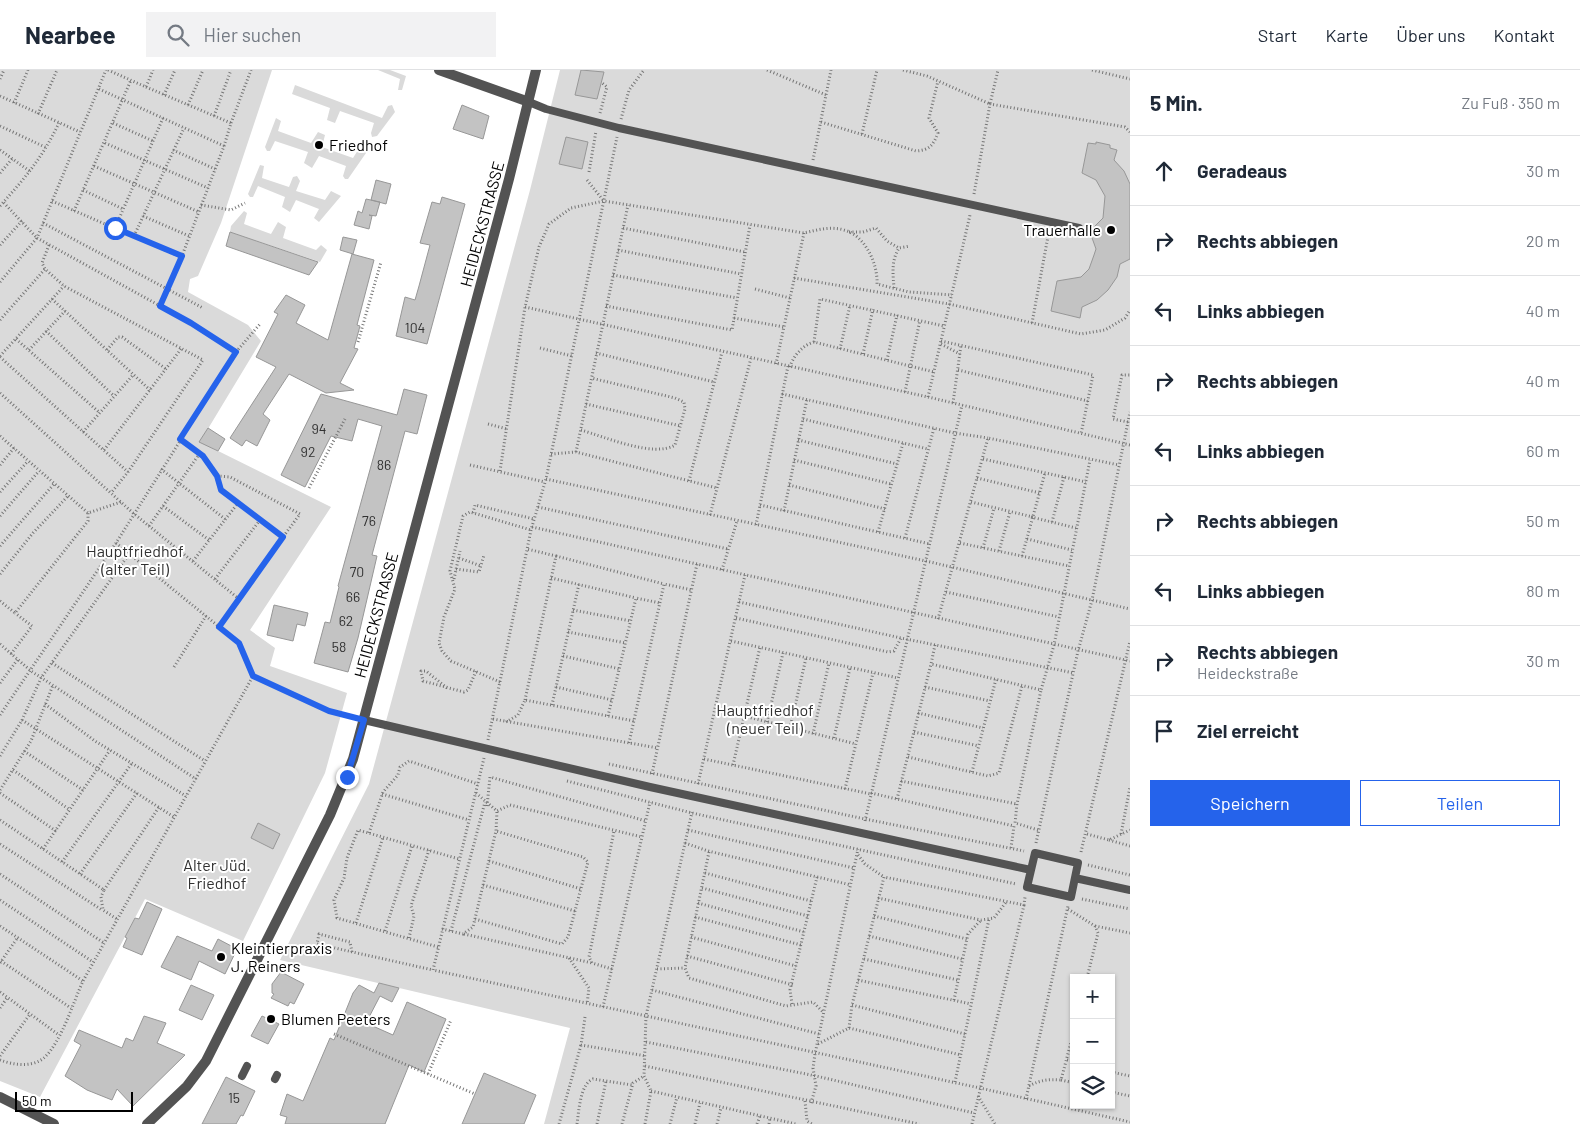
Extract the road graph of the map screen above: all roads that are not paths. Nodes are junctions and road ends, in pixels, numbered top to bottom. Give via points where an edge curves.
1 (439, 70) edge
2 (536, 70) edge
3 (529, 102) junction
4 (1079, 228) dead end
5 (364, 720) junction
6 (1031, 870) junction
7 (1075, 878) junction
8 (1130, 890) edge
9 (247, 1066) dead end
10 (242, 1076) dead end
11 (0, 1097) edge
12 (54, 1124) edge
13 (147, 1124) edge

1 - 3 street
2 - 3 street, HEIDECKSTRASSE
3 - 4 lane via 619,128
3 - 5 street, HEIDECKSTRASSE
5 - 6 lane via 650,787
5 - 13 street, HEIDECKSTRASSE via 341,790 210,1055 195,1077
6 - 7 lane via 1035,853 1078,863
6 - 7 lane via 1027,887 1070,897
7 - 8 lane
9 - 10 lane
11 - 12 street

